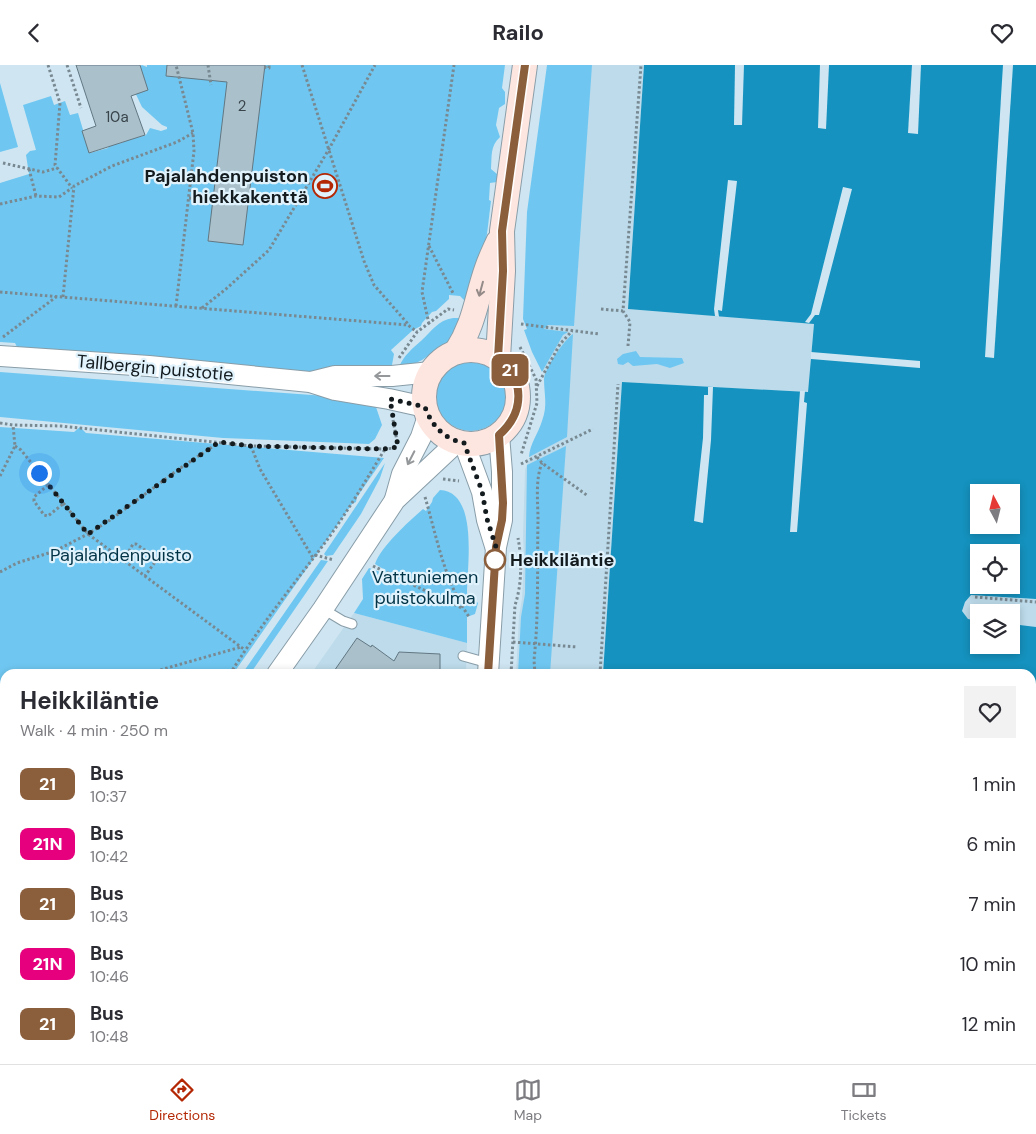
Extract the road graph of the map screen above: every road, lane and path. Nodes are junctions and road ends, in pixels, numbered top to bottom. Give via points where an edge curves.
1 (48, 65) edge
2 (67, 65) edge
3 (176, 65) edge
4 (208, 65) edge
5 (269, 65) edge
6 (302, 65) edge
7 (376, 65) edge
8 (454, 65) edge
9 (525, 65) edge
10 (641, 65) edge
11 (264, 67) dead end
12 (211, 85) dead end
13 (82, 108) dead end
14 (193, 133) junction
15 (329, 149) junction
16 (3, 163) dead end
17 (29, 169) junction
18 (57, 169) junction
19 (73, 187) junction
20 (36, 197) junction
21 (189, 198) junction
22 (213, 201) dead end
23 (0, 204) edge
24 (502, 231) junction
25 (428, 245) junction
26 (0, 292) edge
27 (454, 295) dead end
28 (56, 297) junction
29 (63, 297) junction
30 (176, 306) junction
31 (202, 309) junction
32 (448, 309) dead end
33 (601, 309) dead end
34 (623, 311) junction
35 (513, 323) dead end
36 (429, 324) junction
37 (408, 325) junction
38 (572, 331) junction
39 (417, 332) junction
40 (599, 333) dead end
41 (519, 344) dead end
42 (628, 346) dead end
43 (1, 347) edge
44 (456, 352) junction
45 (498, 358) junction
46 (398, 359) dead end
47 (431, 372) junction
48 (310, 382) junction
49 (618, 384) dead end
50 (537, 387) junction
51 (390, 399) junction
52 (427, 411) junction
53 (0, 423) edge
54 (13, 425) junction
55 (593, 429) dead end
56 (499, 435) junction
57 (219, 442) junction
58 (460, 442) junction
59 (15, 446) junction
60 (251, 446) junction
61 (384, 449) junction
62 (537, 457) junction
63 (542, 463) junction
64 (439, 475) dead end
65 (0, 476) edge
66 (462, 480) dead end
67 (48, 485) junction
68 (588, 495) dead end
69 (424, 497) dead end
70 (395, 500) junction
71 (63, 504) junction
72 (88, 534) junction
73 (518, 535) dead end
74 (496, 547) junction
75 (314, 557) junction
76 (124, 560) junction
77 (337, 560) dead end
78 (368, 564) dead end
79 (0, 572) edge
80 (145, 576) junction
81 (975, 597) dead end
82 (1036, 602) edge
83 (323, 609) junction
84 (463, 609) junction
85 (470, 618) dead end
86 (352, 623) dead end
87 (512, 642) junction
88 (536, 644) junction
89 (241, 647) junction
90 (577, 647) dead end
91 (245, 650) junction
92 (464, 656) dead end
93 (488, 668) edge
94 (164, 669) edge
95 (233, 669) edge
96 (281, 669) edge
97 (511, 669) edge
98 (535, 669) edge
99 (600, 669) edge

1 - 18 path via 60,103
2 - 13 path
3 - 14 path
4 - 12 path
5 - 11 path via 269,68
6 - 15 path
7 - 15 path
8 - 25 path
9 - 24 main road
10 - 34 path
14 - 19 path via 112,166
14 - 21 path
15 - 31 path via 269,250
15 - 37 path via 374,285
16 - 17 path
17 - 18 path via 43,172
17 - 20 path
18 - 19 path
19 - 20 path via 59,197
19 - 29 path
20 - 23 path
21 - 22 path
21 - 30 path
24 -> 44 main road via 487,268 475,315
24 - 45 main road
25 - 27 path
25 - 36 path via 422,292
26 - 28 path
28 - 29 path
28 - 43 path
29 - 30 path
30 - 31 path
31 - 37 path
32 - 36 path
33 - 34 path
34 - 42 path via 630,322
35 - 38 path
36 - 39 path
37 - 39 path
38 - 40 path
38 - 50 path via 560,344
39 - 46 path
41 - 50 path
43 - 48 street, Tallbergin puistotie
44 - 45 main road via 482,351
44 - 47 main road
45 - 56 main road via 513,374 518,389 513,418
47 -> 48 street, Tallbergin puistotie via 335,376
47 - 52 main road via 425,389
48 - 51 street, Tallbergin puistotie via 335,390
49 - 99 path
50 - 62 path via 537,403 517,466
51 - 52 street, Tallbergin puistotie
51 - 61 path via 398,447
52 - 58 main road via 442,434
52 -> 70 street via 421,437 402,474
53 - 54 path
54 - 57 path via 61,426
54 - 59 path
55 - 62 path
56 - 58 main road via 478,443
56 - 74 street via 503,503
57 - 60 path
57 - 72 path
58 - 70 street
58 - 74 street via 482,491
59 - 65 path
59 - 67 path
60 - 61 path
60 - 75 path via 265,477
61 - 75 path
62 - 63 path
63 - 68 path
63 - 88 path via 538,488
64 - 66 path via 444,480
67 - 71 path
67 - 71 path via 34,497 44,515 48,516
69 - 84 path via 450,581
70 - 83 street
71 - 72 path
72 - 76 path
72 - 79 path via 55,551
73 - 87 path via 521,553
74 - 93 street
75 - 77 path
75 - 91 path
76 - 80 path
76 - 80 path via 136,544 155,557
78 - 84 path
80 - 89 path
81 - 82 path
83 - 86 lane
83 - 96 street
84 - 85 path
87 - 88 path
87 - 97 path
88 - 90 path
88 - 98 path
89 - 91 path
89 - 94 path
91 - 95 path
92 - 93 lane

